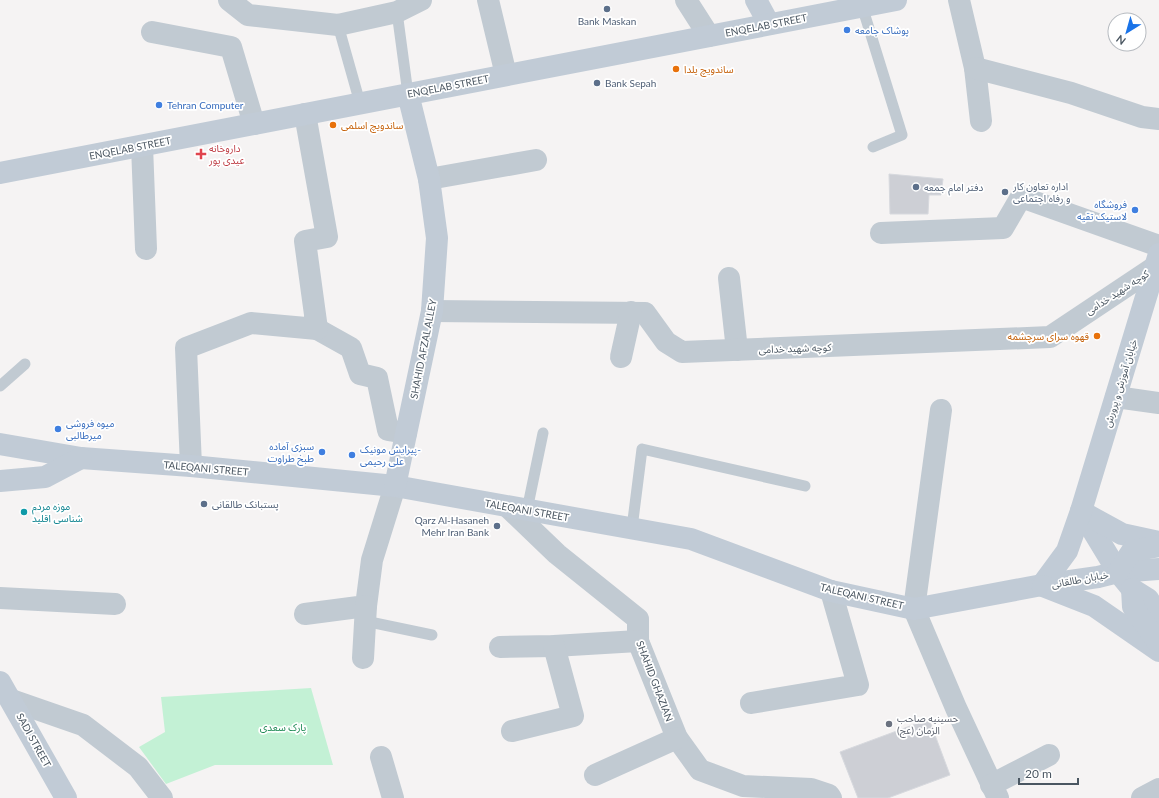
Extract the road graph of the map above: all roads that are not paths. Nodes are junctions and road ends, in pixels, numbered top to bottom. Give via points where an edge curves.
1 (229, 0) edge
2 (421, 0) edge
3 (488, 0) edge
4 (686, 0) edge
5 (756, 0) edge
6 (959, 0) edge
7 (880, 2) edge
8 (397, 12) junction
9 (769, 24) junction
10 (338, 25) junction
11 (152, 32) dead end
12 (709, 36) junction
13 (975, 68) junction
14 (506, 75) junction
15 (408, 94) junction
16 (360, 104) junction
17 (305, 114) junction
18 (1159, 119) edge
19 (981, 121) dead end
20 (254, 124) junction
21 (142, 146) junction
22 (873, 147) dead end
23 (536, 160) dead end
24 (0, 173) edge
25 (429, 179) junction
26 (881, 233) dead end
27 (1159, 246) edge
28 (146, 250) dead end
29 (1157, 260) edge
30 (729, 278) dead end
31 (432, 311) junction
32 (631, 312) junction
33 (317, 329) junction
34 (737, 350) junction
35 (621, 357) dead end
36 (25, 364) dead end
37 (0, 386) edge
38 (1116, 397) junction
39 (1159, 403) edge
40 (941, 410) dead end
41 (406, 433) junction
42 (543, 433) dead end
43 (0, 444) edge
44 (81, 458) junction
45 (191, 466) junction
46 (0, 481) edge
47 (395, 486) junction
48 (805, 486) dead end
49 (517, 508) junction
50 (1081, 511) junction
51 (632, 528) junction
52 (1159, 542) edge
53 (1159, 546) edge
54 (1159, 570) edge
55 (1118, 572) junction
56 (1042, 585) junction
57 (1132, 589) junction
58 (830, 591) junction
59 (0, 598) edge
60 (114, 604) dead end
61 (914, 608) junction
62 (365, 613) junction
63 (305, 614) dead end
64 (1159, 616) edge
65 (432, 635) dead end
66 (638, 641) junction
67 (1159, 644) edge
68 (554, 646) junction
69 (500, 647) dead end
70 (1159, 651) edge
71 (363, 658) dead end
72 (6, 691) edge
73 (751, 703) dead end
74 (512, 731) dead end
75 (677, 738) junction
76 (1049, 754) dead end
77 (381, 757) dead end
78 (595, 775) dead end
79 (1159, 789) edge
80 (995, 792) edge
81 (66, 798) edge
82 (162, 798) edge
83 (393, 798) edge
84 (831, 798) edge
85 (1142, 798) edge

1 - 10 street via 248,15
2 - 8 street
3 - 14 street
4 - 12 street
5 - 9 main road
6 - 13 street
7 - 9 main road, ENQELAB STREET
7 - 22 lane via 902,134
8 - 10 street
8 - 15 lane
9 - 12 main road, ENQELAB STREET
10 - 16 lane
11 - 20 street via 231,47
12 - 14 main road, ENQELAB STREET
13 - 18 street via 1071,93 1142,117
13 - 19 street
14 - 15 main road, ENQELAB STREET
15 - 16 main road, ENQELAB STREET
15 - 25 main road, SHAHID AFZAL ALLEY
16 - 17 main road, ENQELAB STREET
17 - 20 main road, ENQELAB STREET
17 - 33 street via 327,237 305,241
20 - 21 main road, ENQELAB STREET
21 - 24 main road, ENQELAB STREET
21 - 28 street
23 - 25 street
25 - 31 main road, SHAHID AFZAL ALLEY via 437,238
26 - 27 street via 1003,228 1021,197
29 - 34 street, کوچه شهید خدامی via 1050,337
29 - 38 main road, خیابان آموزش و پرورش
30 - 34 street
31 - 32 street, کوچه شهید خدامی
31 - 41 main road, SHAHID AFZAL ALLEY
32 - 34 street, کوچه شهید خدامی via 645,312 666,342 682,352
32 - 35 street
33 - 41 street via 351,348 360,374 377,378 388,430
33 - 45 street via 251,323 186,348
36 - 37 lane
38 - 39 street
38 - 50 main road, خیابان آموزش و پرورش
40 - 61 street
41 - 47 main road, SHAHID AFZAL ALLEY
42 - 49 lane
43 - 44 main road, TALEQANI STREET
44 - 45 main road, TALEQANI STREET
44 - 46 main road via 45,477
45 - 47 main road, TALEQANI STREET
47 - 49 main road, TALEQANI STREET
47 - 62 street via 372,560
48 - 51 lane via 642,450
49 - 51 main road, TALEQANI STREET
49 - 66 street, SHAHID GHAZIAN via 557,554 638,620
50 - 52 main road via 1122,534
50 - 55 main road
50 - 56 main road, خیابان آموزش و پرورش via 1067,551
51 - 58 main road, TALEQANI STREET via 691,539
53 - 55 main road via 1132,552
54 - 55 main road, خیابان طالقانی
55 - 56 main road, خیابان طالقانی
55 - 57 main road
56 - 61 main road, TALEQANI STREET
56 - 70 main road via 1094,606
57 - 64 main road via 1148,598
57 - 67 main road via 1133,607
58 - 61 main road, TALEQANI STREET
58 - 73 street via 858,684
59 - 60 street
61 - 80 street
62 - 63 street
62 - 65 lane
62 - 71 street
66 - 68 street
66 - 75 street, SHAHID GHAZIAN
68 - 69 street
68 - 74 street via 573,716
72 - 81 main road, SADI STREET
72 - 82 street via 82,725 138,767
75 - 78 street
75 - 84 street, SHAHID GHAZIAN via 700,770 743,786 811,789
76 - 80 street
77 - 83 street
79 - 85 street

